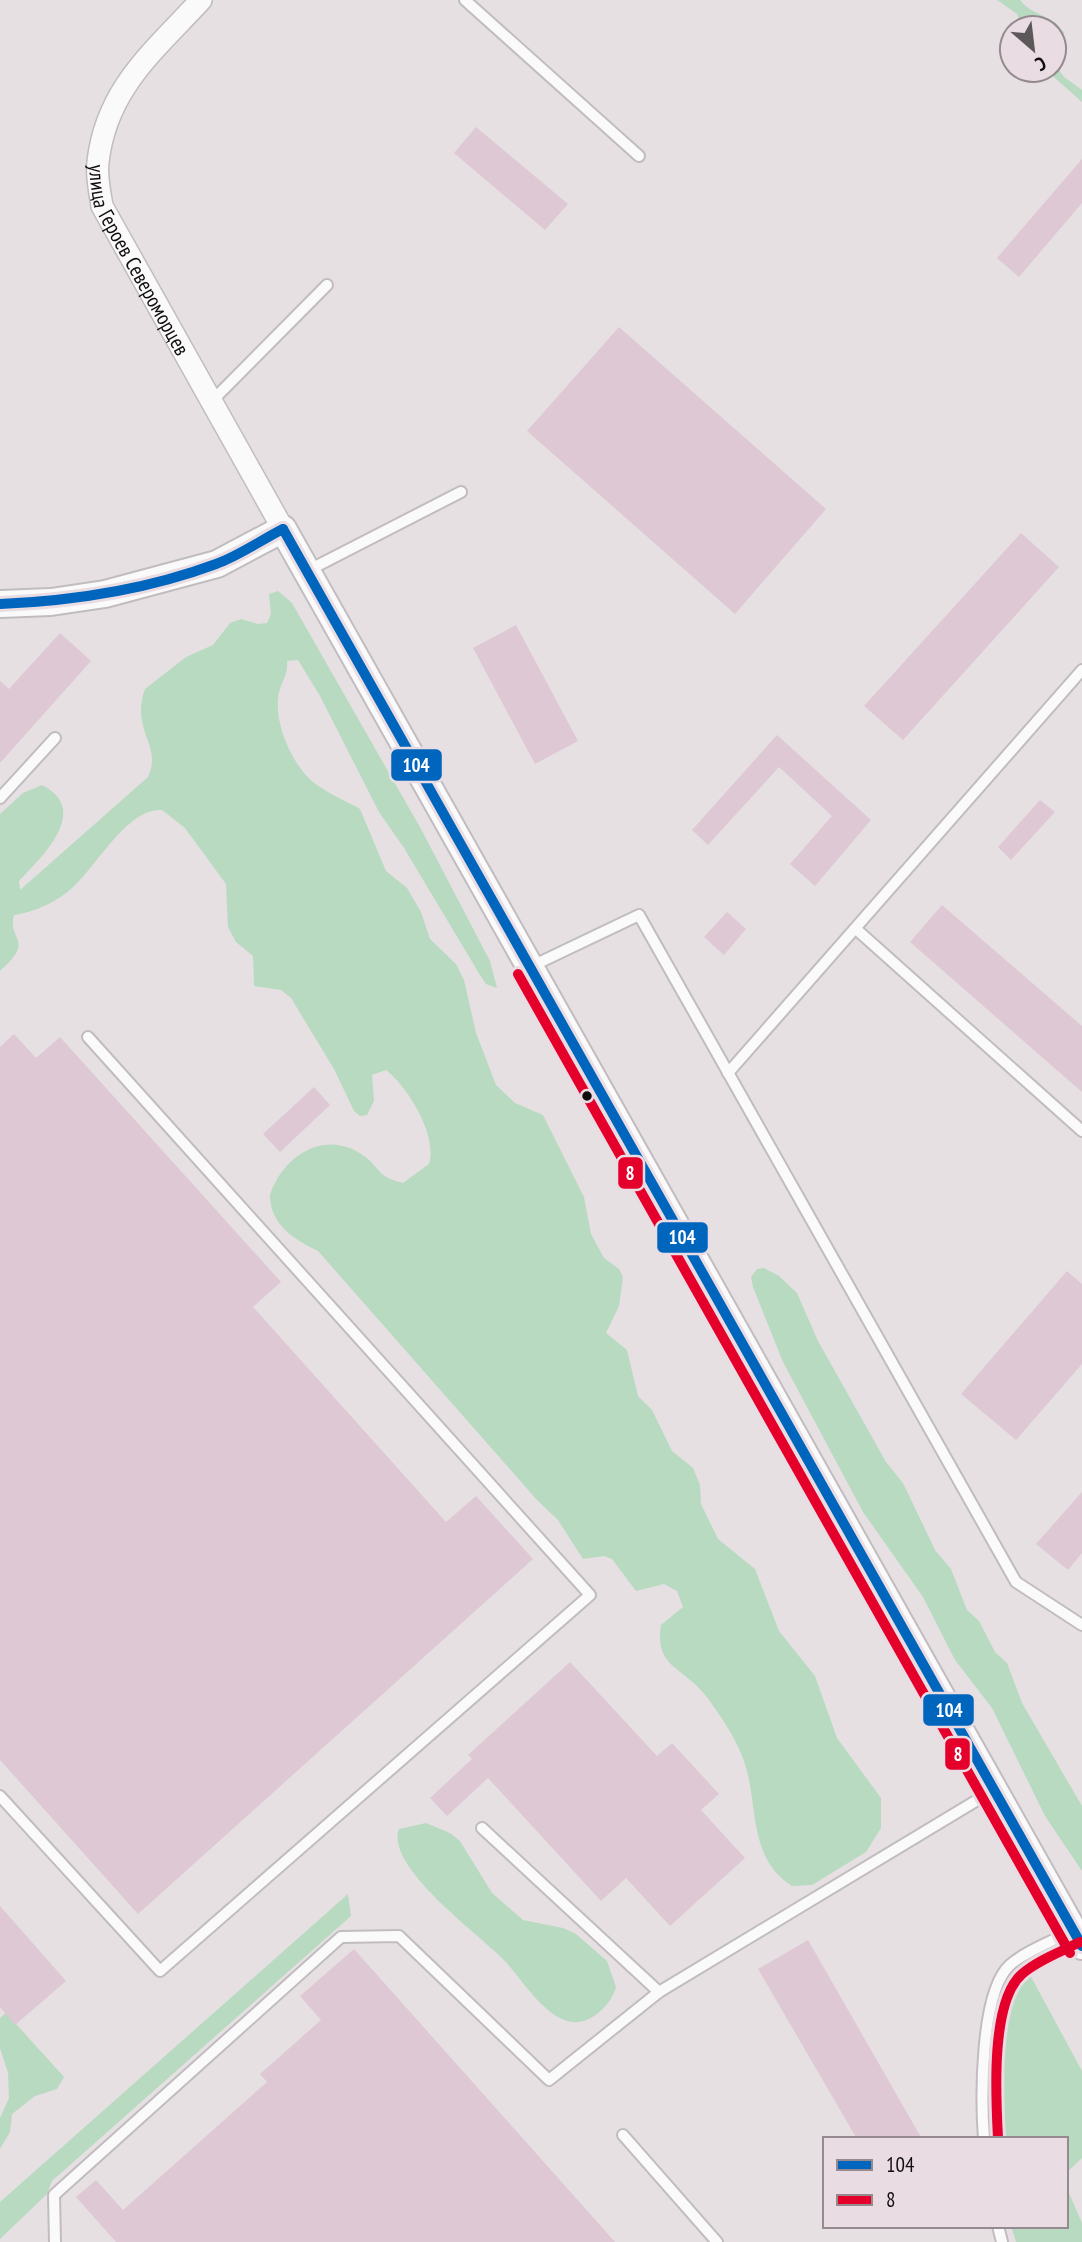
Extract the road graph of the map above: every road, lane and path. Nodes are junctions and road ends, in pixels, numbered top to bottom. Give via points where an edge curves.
1 (201, 0) edge
2 (465, 0) edge
3 (639, 156) dead end
4 (327, 285) dead end
5 (211, 402) junction
6 (461, 492) dead end
7 (283, 529) junction
8 (307, 571) junction
9 (0, 604) edge
10 (1082, 670) edge
11 (55, 737) dead end
12 (0, 797) edge
13 (856, 929) junction
14 (530, 967) junction
15 (88, 1037) dead end
16 (728, 1073) junction
17 (1082, 1131) edge
18 (1082, 1625) edge
19 (993, 1790) junction
20 (0, 1796) edge
21 (482, 1828) dead end
22 (1078, 1938) edge
23 (660, 1992) junction
24 (623, 2135) dead end
25 (984, 2137) edge
26 (55, 2242) edge
27 (717, 2242) edge

1 - 5 street, улица Героев Североморцев via 123,85 104,127 97,165 102,206
2 - 3 lane
4 - 5 lane
5 - 7 street, улица Героев Североморцев
6 - 8 lane
7 - 8 street
7 - 9 street via 217,564 105,594
8 - 14 street
10 - 13 lane
11 - 12 lane
13 - 16 lane
13 - 17 lane
14 - 16 lane via 639,915
14 - 19 street
15 - 20 lane via 590,1595 160,1971
16 - 18 lane via 1016,1582
19 - 22 street
19 - 23 lane
21 - 23 lane
22 - 25 lane via 1010,1966 996,1987 989,2014
23 - 26 lane via 549,2080 399,1936 341,1937 54,2196
24 - 27 lane

